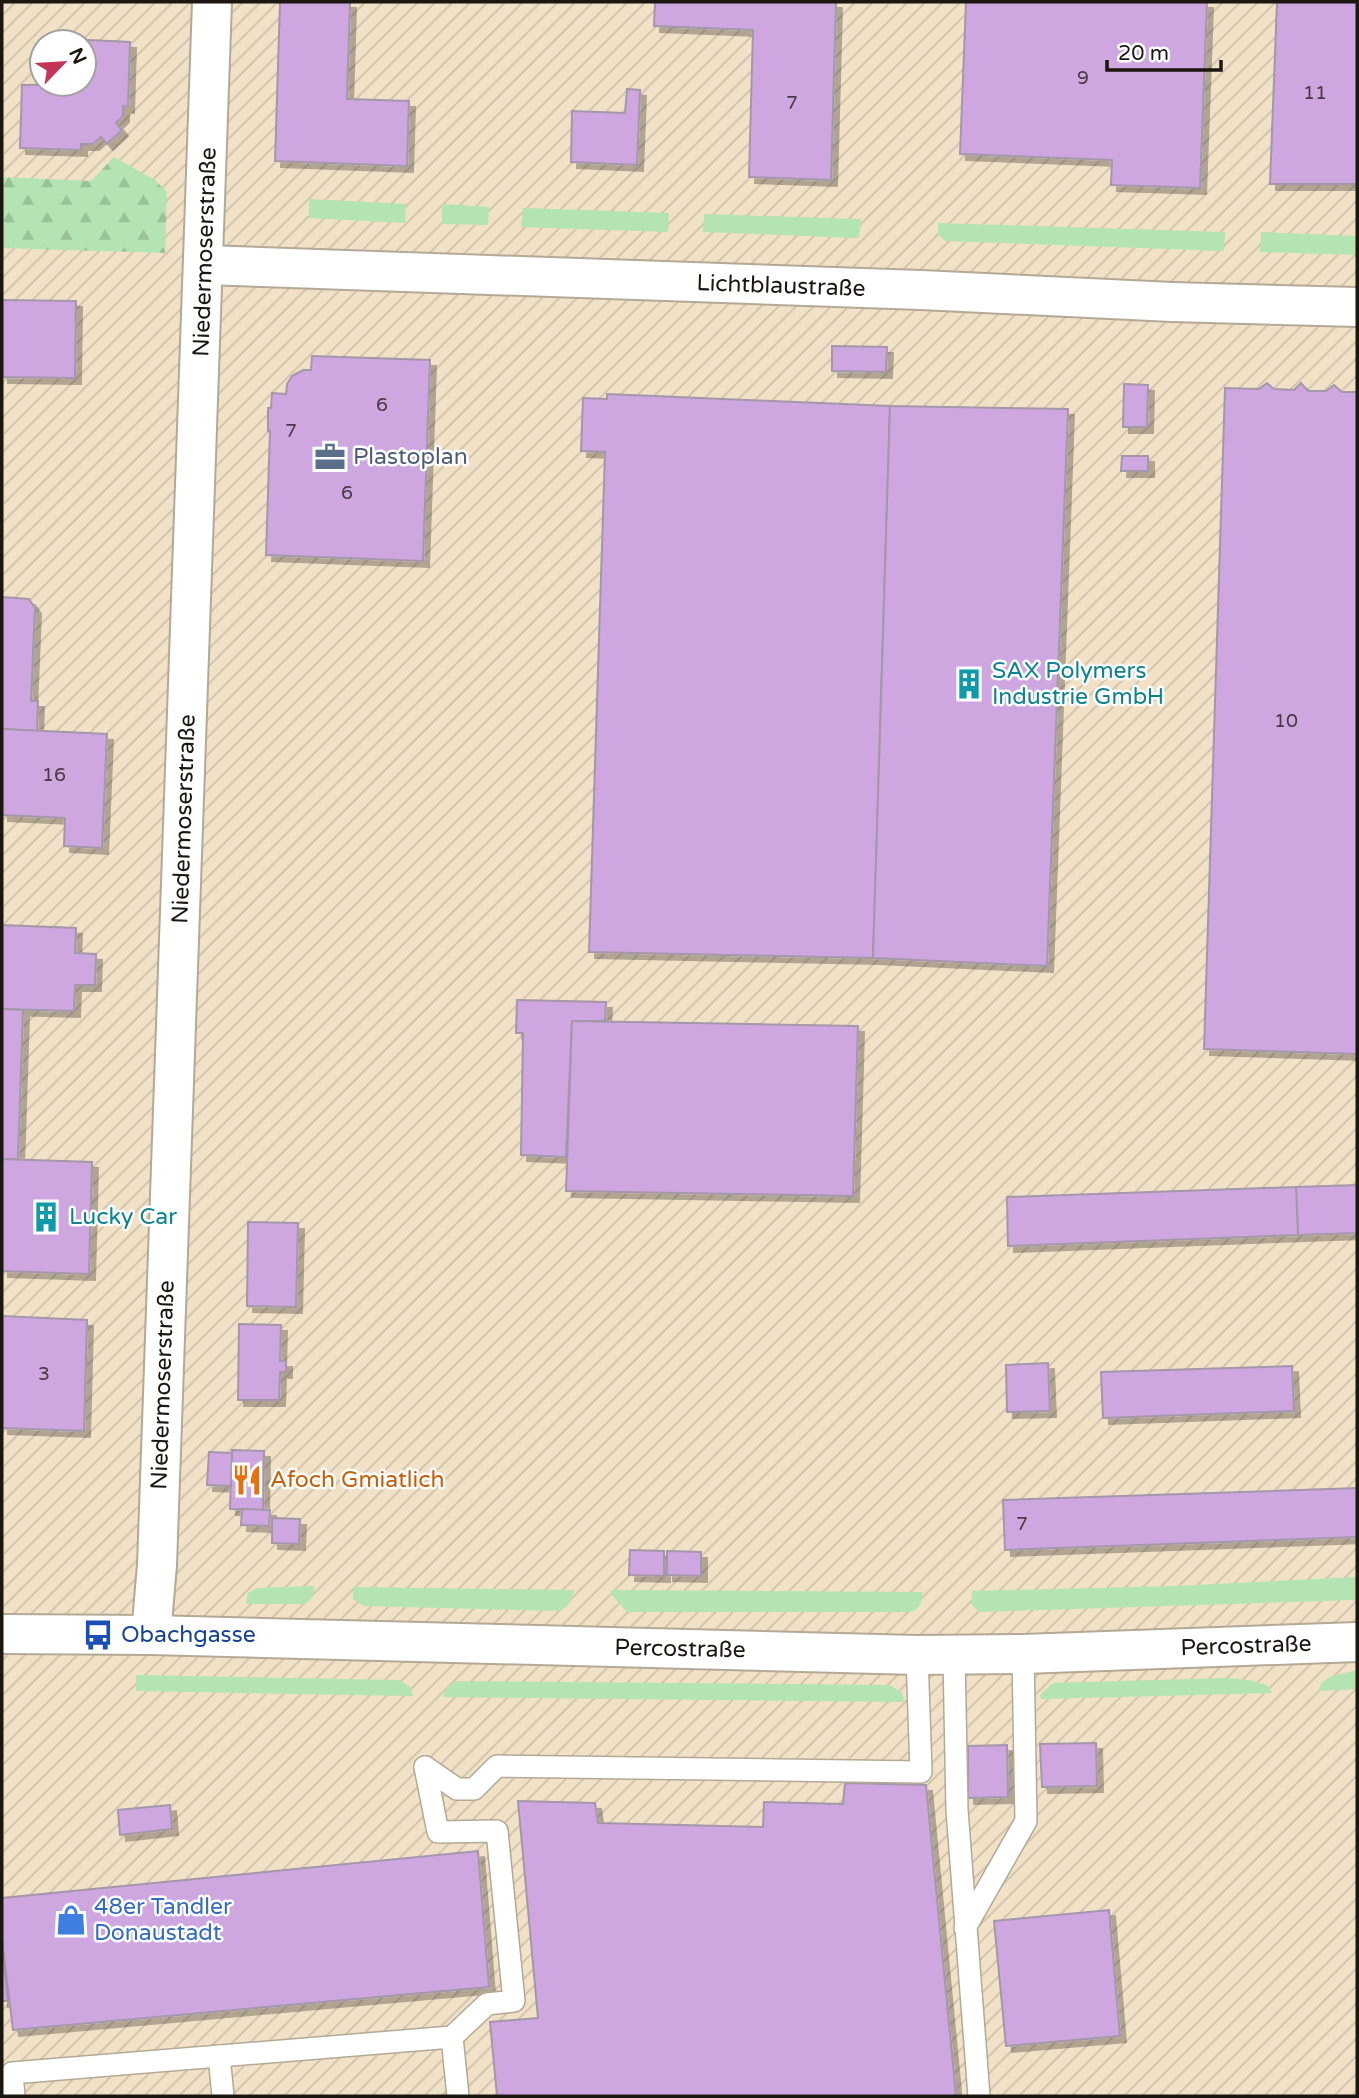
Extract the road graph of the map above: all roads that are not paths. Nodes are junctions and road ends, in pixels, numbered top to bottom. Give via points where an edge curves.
1 (212, 2) edge
2 (205, 265) junction
3 (1357, 307) edge
4 (2, 1634) edge
5 (151, 1635) junction
6 (1357, 1642) edge
7 (1023, 1654) junction
8 (917, 1655) junction
9 (954, 1655) junction
10 (965, 1928) junction
11 (452, 2038) junction
12 (219, 2056) junction
13 (14, 2096) edge
14 (223, 2096) edge
15 (458, 2096) edge
16 (979, 2096) edge

1 - 2 street, Niedermoserstraße
2 - 3 street, Lichtblaustraße
2 - 5 street, Niedermoserstraße
4 - 5 street, Percostraße
5 - 8 street, Percostraße
6 - 7 street, Percostraße
7 - 9 street, Percostraße
7 - 10 lane via 1026,1821
8 - 9 street, Percostraße
8 - 11 lane via 921,1772 497,1766 474,1789 457,1789 425,1767 438,1832 497,1830 513,1988 514,2001 488,2004
9 - 10 lane
10 - 16 lane
11 - 12 lane
11 - 15 lane
12 - 13 lane via 12,2073
12 - 14 lane

